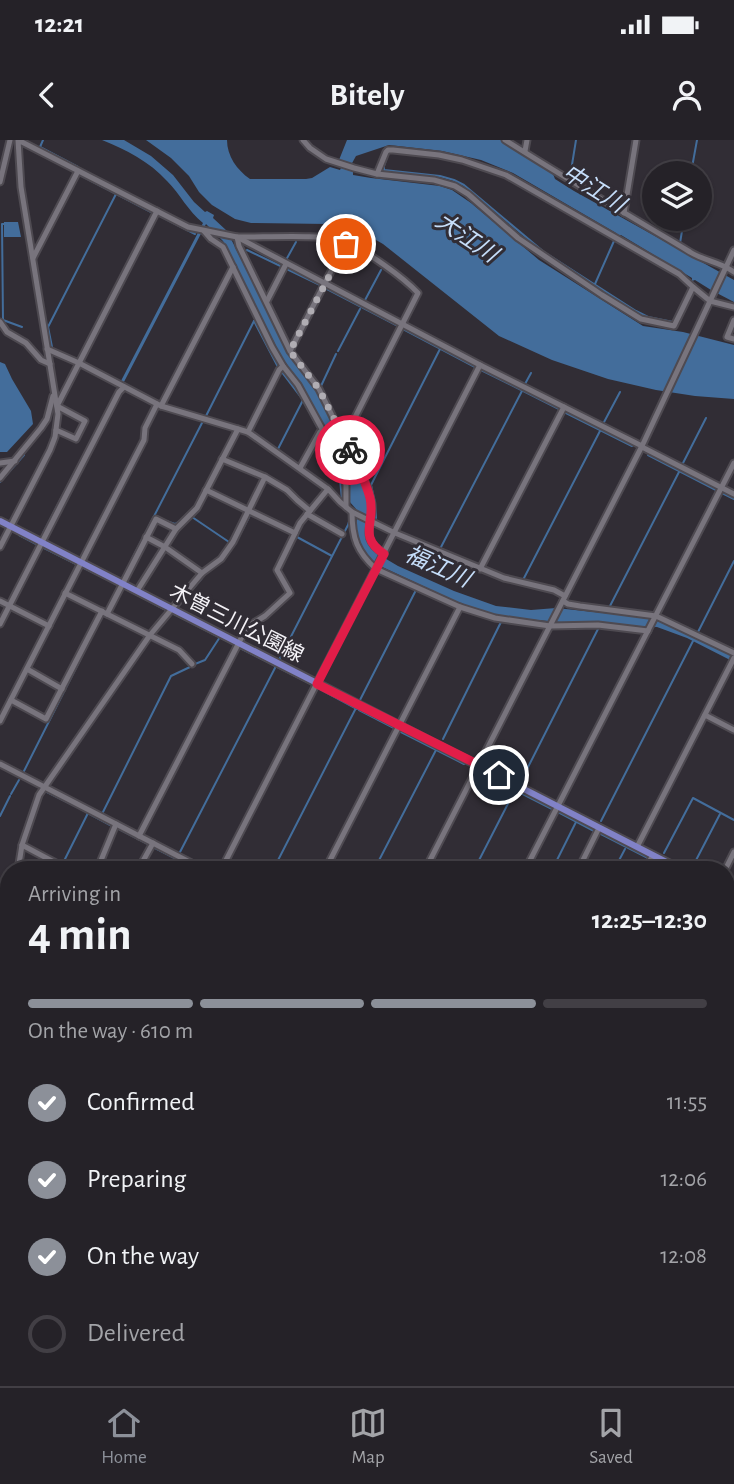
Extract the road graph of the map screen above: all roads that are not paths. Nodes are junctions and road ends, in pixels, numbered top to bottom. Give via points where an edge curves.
1 (10, 140) edge
2 (18, 140) edge
3 (303, 140) edge
4 (505, 140) edge
5 (527, 140) edge
6 (636, 140) edge
7 (525, 151) junction
8 (78, 171) junction
9 (377, 174) junction
10 (0, 182) edge
11 (157, 211) junction
12 (624, 213) junction
13 (201, 231) junction
14 (235, 237) junction
15 (344, 246) junction
16 (734, 250) edge
17 (33, 260) junction
18 (285, 266) junction
19 (233, 267) junction
20 (726, 268) junction
21 (734, 272) edge
22 (324, 284) junction
23 (693, 287) junction
24 (711, 299) junction
25 (267, 302) junction
26 (734, 307) edge
27 (734, 320) edge
28 (0, 322) edge
29 (402, 324) junction
30 (734, 339) edge
31 (47, 349) junction
32 (290, 351) junction
33 (79, 363) junction
34 (50, 364) junction
35 (480, 365) junction
36 (283, 366) junction
37 (122, 386) junction
38 (54, 393) junction
39 (159, 405) junction
40 (57, 406) junction
41 (564, 407) junction
42 (238, 429) junction
43 (57, 430) junction
44 (323, 430) junction
45 (248, 432) junction
46 (344, 439) junction
47 (642, 447) junction
48 (222, 459) junction
49 (15, 461) junction
50 (0, 463) edge
51 (734, 463) edge
52 (300, 468) junction
53 (265, 477) junction
54 (0, 478) edge
55 (722, 488) junction
56 (328, 489) junction
57 (206, 490) junction
58 (734, 494) edge
59 (346, 508) junction
60 (249, 511) junction
61 (309, 512) junction
62 (353, 512) junction
63 (0, 521) edge
64 (370, 521) junction
65 (11, 526) junction
66 (176, 529) junction
67 (295, 533) junction
68 (395, 533) junction
69 (342, 534) dead end
70 (146, 537) junction
71 (42, 542) junction
72 (0, 547) edge
73 (165, 547) junction
74 (383, 555) junction
75 (81, 562) junction
76 (377, 569) junction
77 (480, 569) junction
78 (202, 573) junction
79 (123, 583) junction
80 (137, 591) junction
81 (65, 593) junction
82 (563, 602) junction
83 (6, 604) edge
84 (460, 607) junction
85 (172, 608) junction
86 (105, 613) junction
87 (655, 617) junction
88 (0, 624) edge
89 (550, 625) junction
90 (49, 626) junction
91 (649, 630) junction
92 (150, 635) junction
93 (238, 643) junction
94 (733, 658) edge
95 (192, 664) dead end
96 (27, 669) junction
97 (317, 684) junction
98 (62, 689) junction
99 (10, 700) junction
100 (705, 715) junction
101 (0, 721) edge
102 (400, 725) junction
103 (734, 730) edge
104 (0, 764) edge
105 (479, 765) junction
106 (44, 787) junction
107 (558, 806) junction
108 (116, 824) junction
109 (599, 828) junction
110 (139, 836) junction
111 (153, 843) junction
112 (22, 845) junction
113 (637, 847) junction
114 (653, 855) junction
115 (18, 861) edge
116 (52, 861) edge
117 (101, 861) edge
118 (143, 861) edge
119 (188, 861) edge
120 (226, 861) edge
121 (331, 861) edge
122 (430, 861) edge
123 (530, 861) edge
124 (582, 861) edge
125 (650, 861) edge
126 (665, 861) edge

1 - 10 street
2 - 8 street
2 - 17 street
3 - 9 street via 326,159
4 - 7 street
5 - 7 street
6 - 12 street
7 - 12 street
8 - 11 street
8 - 17 street
9 - 23 street via 386,152 393,149 479,165 539,193 679,274
9 - 23 street via 455,186 569,274 640,319 674,326
11 - 13 street
11 - 33 street
12 - 20 street via 698,257
13 - 14 street
13 - 19 street via 223,247
14 - 15 street via 327,238
14 - 18 street
14 - 25 street
15 - 22 street
15 - 29 street via 364,251 416,290
16 - 20 street
17 - 31 street
18 - 22 street
18 - 25 street
19 - 36 street
19 - 39 street
20 - 21 street
20 - 24 street
22 - 29 street
22 - 32 street
23 - 24 street
24 - 26 street
24 - 47 street
25 - 32 street
27 - 30 street via 727,337
28 - 34 street
29 - 35 street
29 - 46 street
31 - 33 street
31 - 34 street
32 - 46 street via 319,389
33 - 37 street
33 - 40 street
34 - 38 street
35 - 41 street
35 - 68 street
36 - 44 street
36 - 45 street
37 - 39 street
37 - 71 street
38 - 40 street
38 - 49 street via 47,419
39 - 42 street
39 - 75 street
40 - 43 street
40 - 43 street via 85,421 76,439
41 - 47 street
41 - 77 street
42 - 45 street
42 - 48 street
43 - 65 street
44 - 52 street
44 - 59 street via 342,469
45 - 52 street
46 - 64 street via 368,488
47 - 55 street
47 - 82 street
48 - 53 street
48 - 57 street
49 - 50 street
49 - 54 street
51 - 55 street
52 - 56 street
53 - 60 street
53 - 61 street via 287,489
55 - 58 street
55 - 87 street
56 - 59 street
56 - 61 street
57 - 60 street
57 - 66 street via 193,514
59 - 62 street
60 - 67 street
60 - 78 street via 221,558
61 - 67 street
61 - 69 street
62 - 64 street
62 - 76 street via 355,541
63 - 65 main road, 木曽三川公園線
64 - 68 street
64 - 74 street via 371,542
65 - 71 main road, 木曽三川公園線
65 - 72 street
66 - 70 street via 156,519
66 - 73 street
67 - 93 street via 277,570 290,593 247,627
68 - 74 street
68 - 77 street
70 - 73 street
70 - 79 street
71 - 75 main road, 木曽三川公園線
71 - 83 street
73 - 78 street
73 - 80 street
74 - 76 street
75 - 79 main road, 木曽三川公園線
75 - 81 street
76 - 84 street
76 - 97 street
77 - 82 street via 554,590
78 - 85 street
79 - 80 main road, 木曽三川公園線
79 - 86 street
80 - 85 main road, 木曽三川公園線
81 - 86 street
81 - 90 street
82 - 87 street
82 - 89 street
83 - 88 street
83 - 90 street
84 - 89 street via 495,618
84 - 102 street
85 - 92 street
85 - 93 main road, 木曽三川公園線
86 - 92 street
86 - 98 street
87 - 91 street
87 - 94 street
89 - 91 street
89 - 105 street
90 - 96 street
91 - 107 street
92 - 95 street via 179,650
92 - 106 street
93 - 97 main road, 木曽三川公園線
93 - 110 street
94 - 100 street
96 - 98 street
96 - 99 street
97 - 102 main road, 木曽三川公園線
97 - 120 street
98 - 99 street via 46,719
99 - 101 street
100 - 103 street
100 - 113 street
102 - 105 main road, 木曽三川公園線
102 - 121 street
104 - 106 street
105 - 107 main road, 木曽三川公園線
105 - 122 street
106 - 108 street
106 - 112 street
107 - 109 main road, 木曽三川公園線
107 - 123 street
108 - 110 street
108 - 117 street
109 - 113 main road, 木曽三川公園線
109 - 124 street
110 - 111 street
111 - 118 street
111 - 119 street
112 - 115 street
112 - 116 street
113 - 114 main road, 木曽三川公園線
114 - 125 street
114 - 126 main road, 木曽三川公園線

